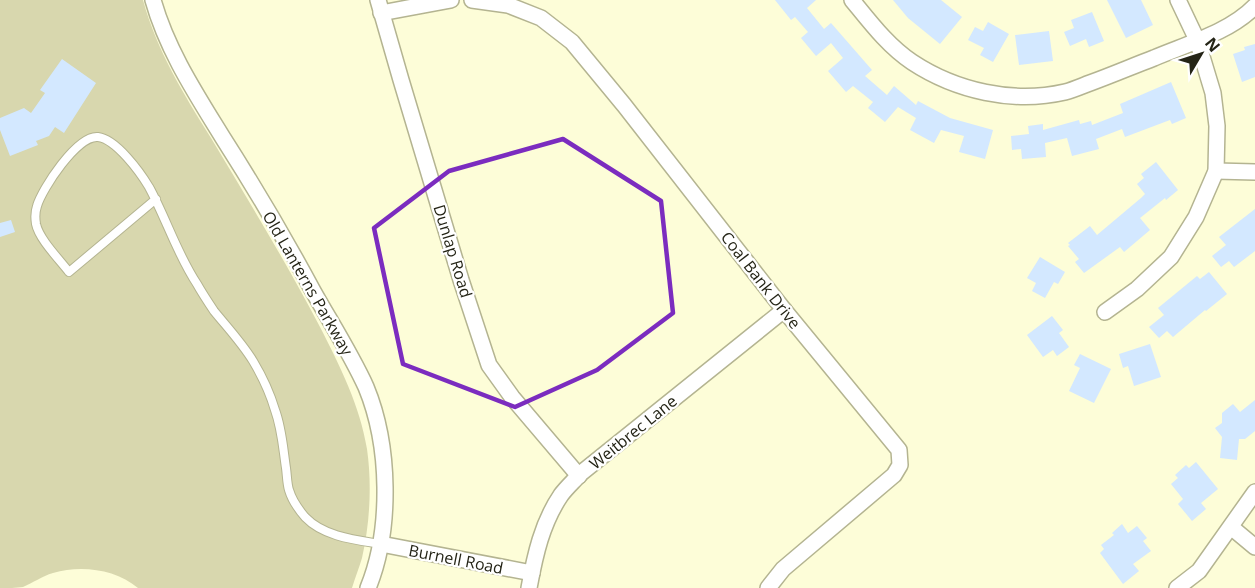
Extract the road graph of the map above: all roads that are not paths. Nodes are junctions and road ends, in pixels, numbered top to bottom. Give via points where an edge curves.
1 (153, 0) edge
2 (451, 0) edge
3 (472, 0) edge
4 (852, 0) edge
5 (1178, 0) edge
6 (1255, 6) edge
7 (380, 7) edge
8 (1197, 40) junction
9 (1216, 171) junction
10 (1255, 172) edge
11 (156, 199) junction
12 (784, 310) junction
13 (1105, 312) dead end
14 (579, 476) junction
15 (1255, 492) edge
16 (1231, 527) junction
17 (381, 544) junction
18 (1255, 547) edge
19 (531, 581) edge
20 (368, 588) edge
21 (768, 588) edge
22 (1177, 588) edge

1 - 17 street, Old Lanterns Parkway via 171,48 366,388 383,455
2 - 7 street
3 - 12 street, Coal Bank Drive via 508,5 541,18 572,42
4 - 8 street via 879,34 911,61 959,86 1000,95 1034,97 1066,92
5 - 8 street
6 - 8 street via 1221,30
7 - 14 street, Dunlap Road via 489,365
8 - 9 street via 1213,93
9 - 10 street
9 - 13 street via 1196,217 1171,256 1137,289
11 - 11 lane via 117,148 98,137 91,138 72,151 48,184 37,206 36,225 69,272
11 - 17 lane via 195,281 253,359 263,379 282,436 294,501 312,524 325,531
12 - 14 street, Weitbrec Lane
12 - 21 street, Coal Bank Drive via 899,450 900,465 894,475 783,569
14 - 19 street, Weitbrec Lane via 550,514
15 - 16 street
16 - 18 street
16 - 22 street via 1199,571
17 - 19 street, Burnell Road
17 - 20 street, Old Lanterns Parkway

